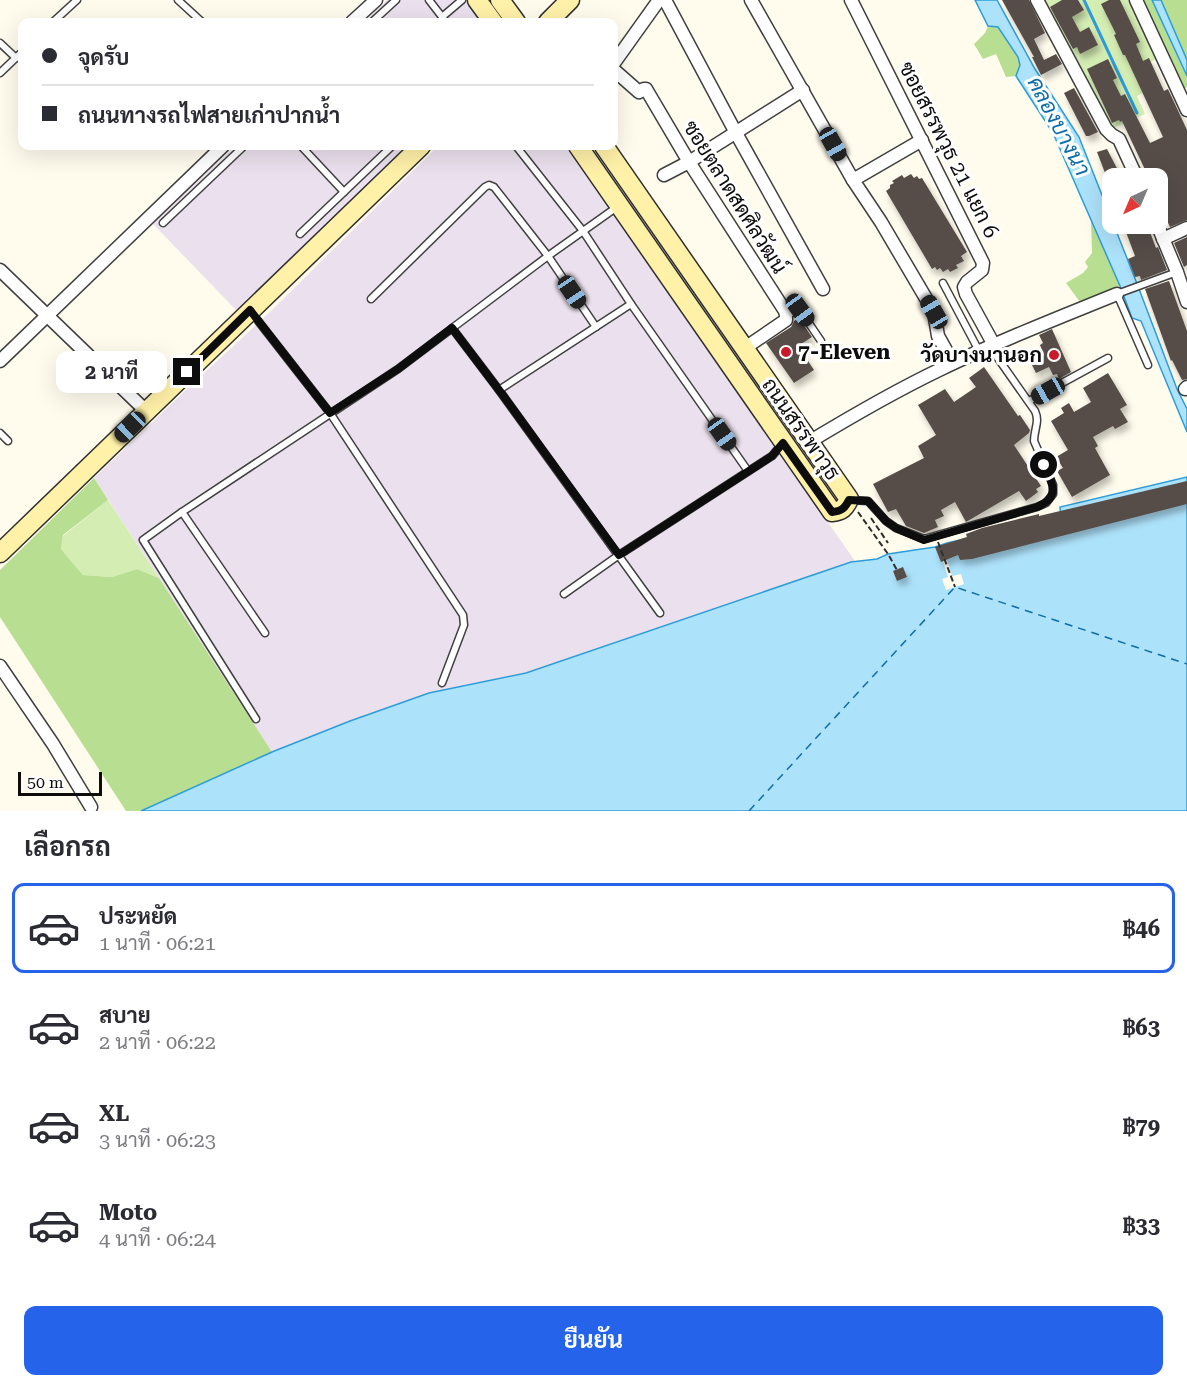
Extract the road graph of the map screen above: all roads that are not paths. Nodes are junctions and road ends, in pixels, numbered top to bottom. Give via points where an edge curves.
1 (77, 0) edge
2 (178, 0) edge
3 (376, 0) edge
4 (396, 0) edge
5 (429, 0) edge
6 (462, 0) edge
7 (477, 0) edge
8 (500, 0) edge
9 (570, 0) edge
10 (659, 0) edge
11 (664, 0) edge
12 (751, 0) edge
13 (851, 0) edge
14 (1037, 0) edge
15 (1136, 0) edge
16 (57, 18) edge
17 (198, 18) edge
18 (356, 18) edge
19 (376, 18) edge
20 (442, 18) edge
21 (446, 18) edge
22 (490, 18) edge
23 (513, 18) edge
24 (552, 18) edge
25 (0, 43) edge
26 (618, 57) edge
27 (16, 58) joint
28 (0, 73) edge
29 (618, 74) edge
30 (803, 90) junction
31 (1187, 110) edge
32 (736, 133) junction
33 (922, 140) junction
34 (219, 150) edge
35 (240, 150) edge
36 (305, 150) edge
37 (388, 150) edge
38 (417, 150) edge
39 (519, 150) edge
40 (581, 150) edge
41 (607, 150) edge
42 (689, 162) junction
43 (1132, 168) edge
44 (664, 175) dead end
45 (853, 180) junction
46 (344, 192) junction
47 (620, 205) junction
48 (163, 223) dead end
49 (1187, 228) edge
50 (583, 231) junction
51 (300, 234) dead end
52 (1161, 234) edge
53 (1163, 239) junction
54 (548, 256) junction
55 (0, 270) edge
56 (1177, 272) junction
57 (943, 283) dead end
58 (823, 290) dead end
59 (1119, 293) junction
60 (1186, 295) edge
61 (370, 298) dead end
62 (631, 304) junction
63 (250, 310) junction
64 (786, 315) junction
65 (48, 316) junction
66 (596, 327) junction
67 (452, 328) junction
68 (821, 341) dead end
69 (745, 348) junction
70 (988, 348) junction
71 (1108, 358) dead end
72 (0, 361) edge
73 (953, 363) junction
74 (1148, 365) dead end
75 (500, 390) junction
76 (1029, 402) junction
77 (146, 411) junction
78 (330, 413) junction
79 (0, 433) edge
80 (805, 437) junction
81 (8, 441) dead end
82 (783, 443) junction
83 (748, 471) junction
84 (854, 500) junction
85 (182, 512) junction
86 (0, 553) edge
87 (619, 555) junction
88 (564, 594) dead end
89 (660, 613) dead end
90 (265, 633) dead end
91 (0, 666) edge
92 (442, 683) dead end
93 (256, 719) dead end
94 (91, 807) dead end

1 - 16 lane
2 - 17 lane
3 - 18 street
4 - 19 lane
5 - 20 lane
6 - 21 lane
7 - 22 street
8 - 23 street
9 - 24 street
10 - 26 street
11 - 32 street
12 - 30 street
13 - 33 street, ซอยสรรพวุธ 21 แยก 6
14 - 43 street via 1106,129 1119,139
15 - 31 street
25 - 27 lane
27 - 28 lane
29 - 42 street, ซอยตลาดสดศิลวัฒน์ via 638,92 646,89
30 - 32 street
30 - 45 street
32 - 42 street
32 - 58 street
33 - 45 street
33 - 70 street, ซอยสรรพวุธ 21 แยก 6 via 983,263 982,270 964,287
34 - 65 street
35 - 48 lane
36 - 46 lane
37 - 46 lane
38 - 63 street
39 - 50 lane
40 - 47 street, ถนนสรรพาวุธ
41 - 69 street, ถนนสรรพาวุธ
42 - 44 street
42 - 64 street, ซอยตลาดสดศิลวัฒน์
45 - 73 street via 934,312 938,336
46 - 51 lane
47 - 50 lane
47 - 82 street, ถนนสรรพาวุธ
49 - 53 street
50 - 54 lane
50 - 62 lane
52 - 53 street
53 - 56 street
54 - 61 lane via 489,185
54 - 66 lane
54 - 67 lane
55 - 65 street
56 - 59 lane
56 - 60 street
57 - 70 lane
59 - 70 street
59 - 74 lane
62 - 66 lane
62 - 83 lane
63 - 77 street
63 - 78 lane
64 - 68 lane via 800,310
64 - 69 street via 786,320
65 - 72 street
65 - 77 street
66 - 75 lane
67 - 75 lane
67 - 78 lane
69 - 80 street, ถนนสรรพาวุธ
70 - 73 street
70 - 76 lane
71 - 76 lane
73 - 80 street
75 - 87 lane
76 - 84 lane via 1038,417 1035,446 1053,485 1053,494 1046,503 924,540 896,528 868,501
77 - 86 street
78 - 85 lane
78 - 92 lane via 463,615 464,626
79 - 81 lane
80 - 82 street
80 - 84 street, ถนนสรรพาวุธ
82 - 83 lane via 772,456
82 - 84 street, ถนนสรรพาวุธ via 832,512 839,512
83 - 87 lane
85 - 90 lane
85 - 93 lane via 142,540
87 - 88 lane
87 - 89 lane
91 - 94 street

